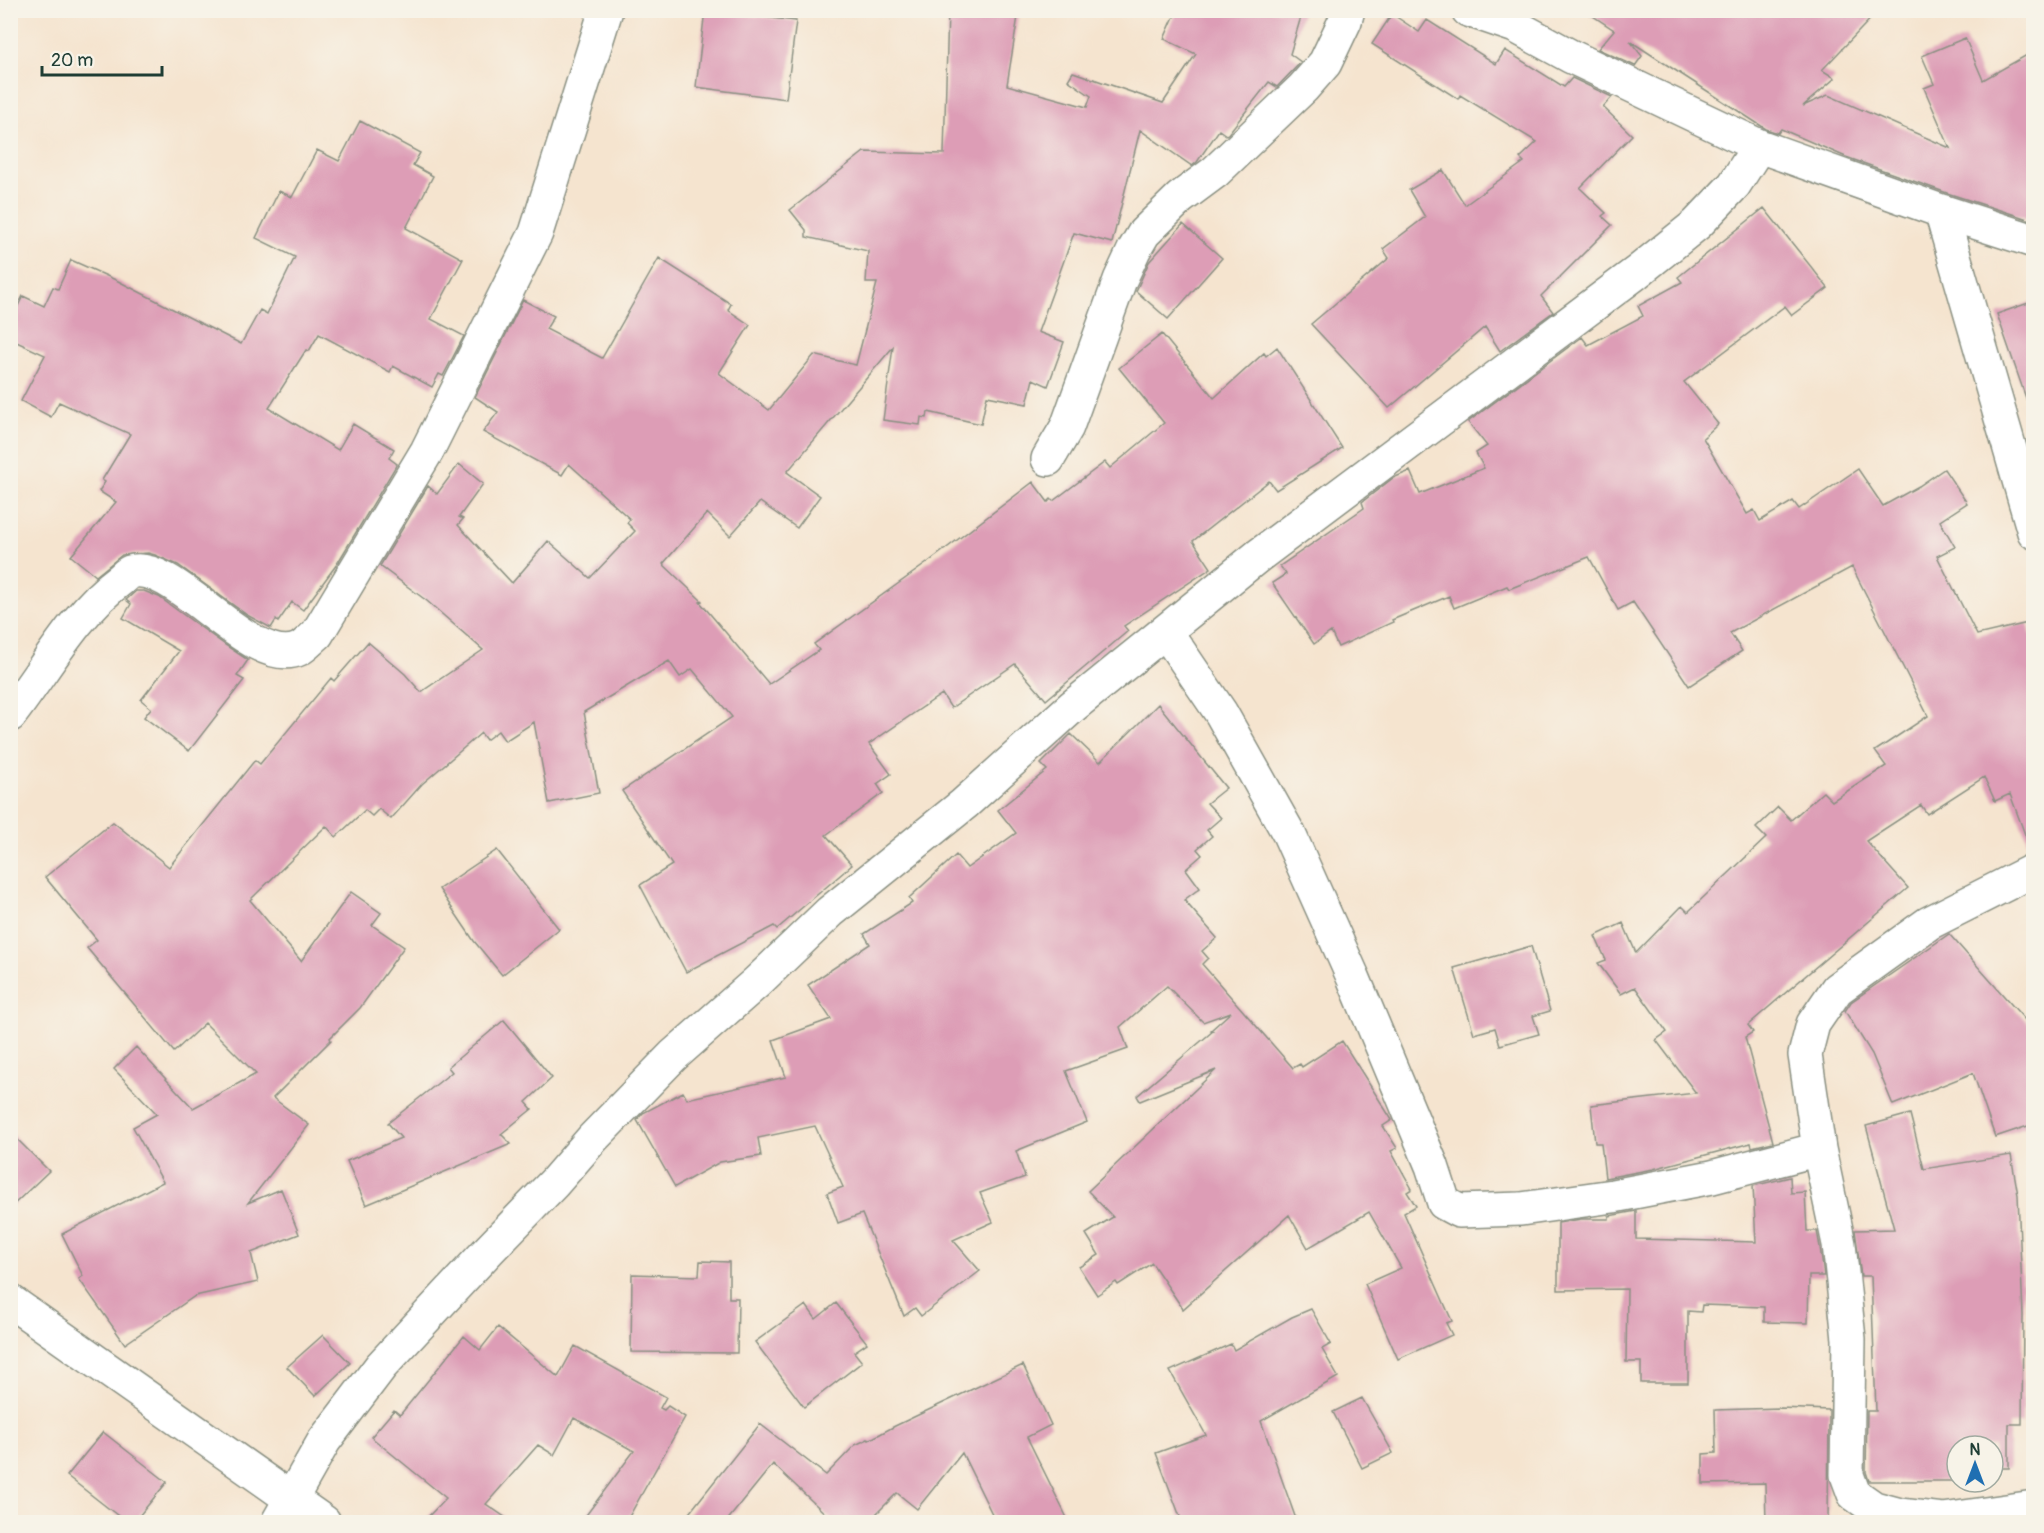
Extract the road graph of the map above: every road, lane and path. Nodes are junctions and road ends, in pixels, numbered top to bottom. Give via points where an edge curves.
1 (606, 10) edge
2 (1348, 10) edge
3 (1468, 10) edge
4 (1518, 18) edge
5 (1759, 146) junction
6 (1941, 211) junction
7 (2034, 241) edge
8 (1048, 459) dead end
9 (2034, 532) edge
10 (1166, 632) junction
11 (10, 715) edge
12 (2034, 870) edge
13 (1819, 1149) junction
14 (10, 1300) edge
15 (2034, 1507) edge
16 (284, 1511) edge
17 (324, 1522) edge

1 - 11 street via 536,233 427,452 317,634 299,649 274,650 222,622 175,584 149,572 131,572 109,588 76,625
2 - 8 street via 1325,63 1303,88 1144,233 1120,280 1067,427
3 - 4 street
4 - 5 street via 1570,56
5 - 6 street
5 - 10 street via 1734,185 1696,224 1258,556
6 - 7 street
6 - 9 street
10 - 13 street via 1221,713 1289,834 1353,977 1444,1203 1459,1211 1521,1209 1613,1196 1712,1177
10 - 16 street via 830,912 673,1056 381,1366 324,1441
12 - 13 street via 1929,923 1837,989 1813,1024 1805,1055
13 - 15 street via 1839,1244 1848,1339 1846,1475 1854,1494 1874,1508 1943,1520
14 - 16 street
16 - 17 street

